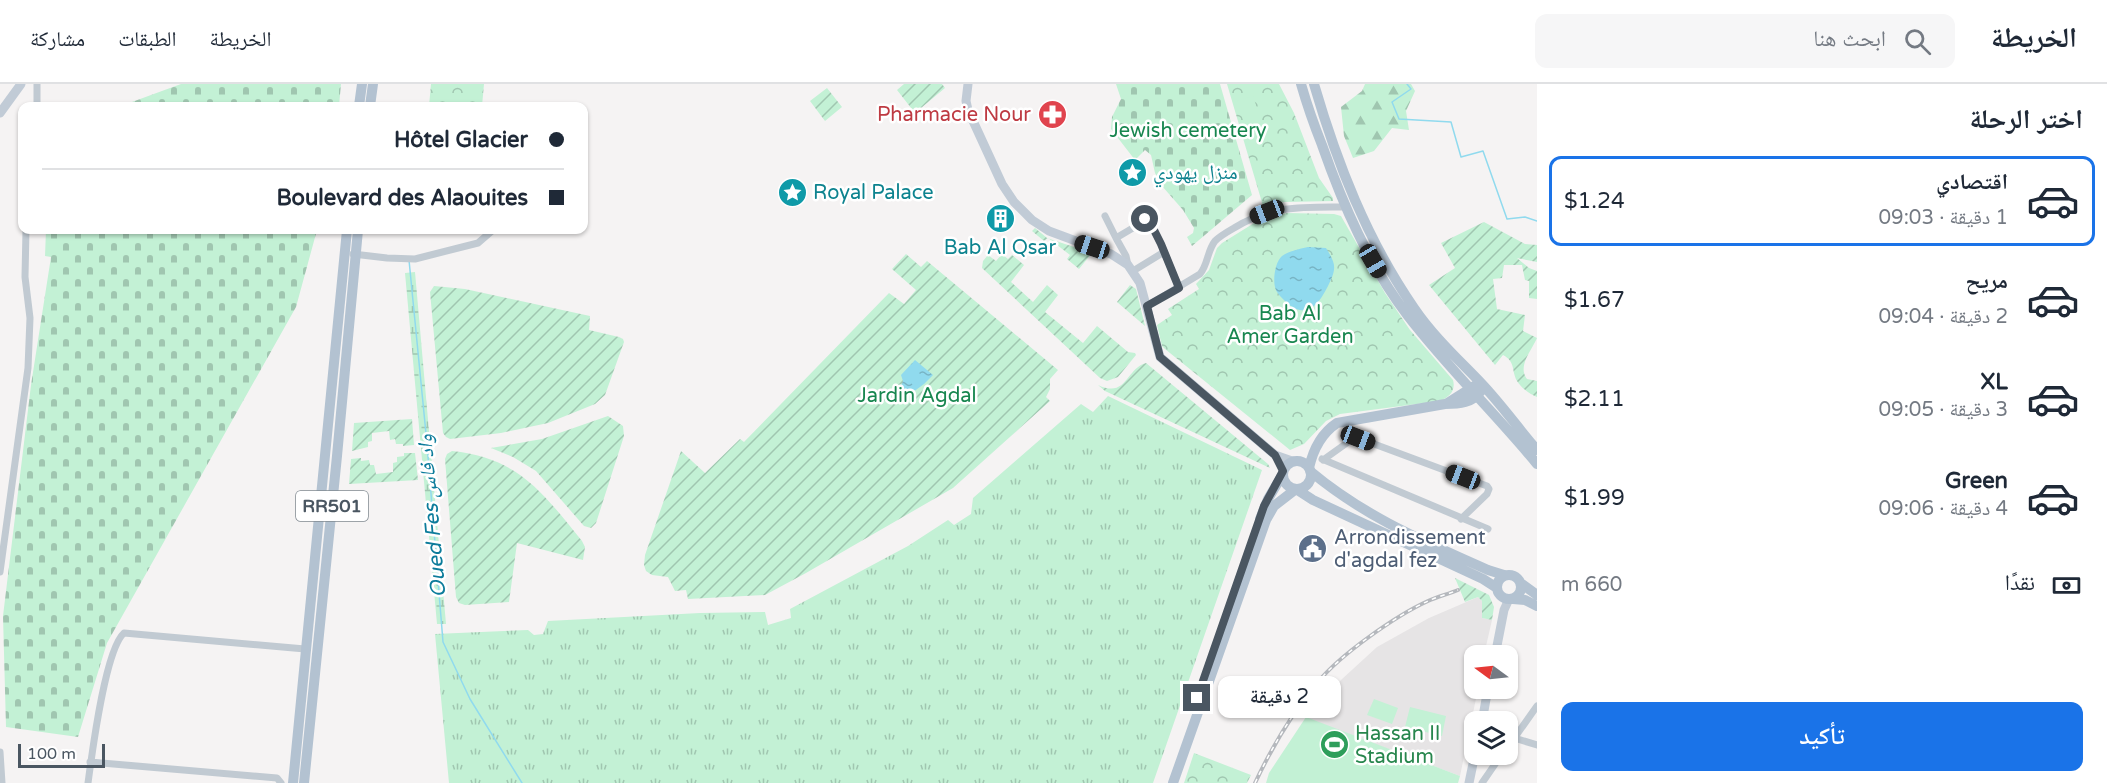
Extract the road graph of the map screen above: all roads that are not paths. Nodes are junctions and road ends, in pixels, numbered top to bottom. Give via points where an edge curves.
1 (21, 84) edge
2 (37, 84) edge
3 (362, 84) edge
4 (372, 84) edge
5 (968, 84) edge
6 (1295, 84) edge
7 (1301, 84) edge
8 (1314, 84) edge
9 (1305, 97) junction
10 (37, 102) edge
11 (360, 102) edge
12 (370, 102) edge
13 (0, 113) edge
14 (1345, 207) junction
15 (1105, 216) dead end
16 (26, 234) edge
17 (348, 234) edge
18 (357, 234) edge
19 (488, 234) edge
20 (1116, 238) junction
21 (1164, 252) junction
22 (350, 254) junction
23 (1131, 268) junction
24 (1179, 288) junction
25 (1147, 306) junction
26 (1456, 372) junction
27 (1482, 385) junction
28 (1474, 392) junction
29 (1449, 402) junction
30 (1537, 450) edge
31 (1312, 454) junction
32 (1275, 455) junction
33 (1323, 460) junction
34 (1295, 461) junction
35 (1537, 464) edge
36 (1310, 469) junction
37 (1283, 472) junction
38 (1296, 489) junction
39 (1461, 519) junction
40 (1488, 530) dead end
41 (0, 572) edge
42 (1504, 575) junction
43 (1522, 584) junction
44 (1537, 595) edge
45 (1505, 596) junction
46 (1537, 606) edge
47 (313, 633) junction
48 (1497, 645) edge
49 (305, 649) junction
50 (1537, 706) edge
51 (1518, 729) edge
52 (1518, 739) edge
53 (1537, 745) edge
54 (0, 752) edge
55 (90, 762) junction
56 (1473, 765) edge
57 (1494, 765) edge
58 (2, 783) edge
59 (88, 783) edge
60 (281, 783) edge
61 (293, 783) edge
62 (303, 783) edge
63 (1167, 783) edge
64 (1173, 783) edge
65 (1469, 783) edge
66 (1482, 783) edge

1 - 13 street
2 - 10 street
3 - 11 main road
4 - 12 main road
5 - 23 street via 968,108 1014,202 1049,231 1111,254
6 - 9 main road
7 - 9 main road
8 - 27 main road via 1352,197 1382,257 1415,309
9 - 14 main road
14 - 24 street via 1287,209 1248,219 1216,240 1202,272
14 - 26 main road via 1406,314
15 - 20 street
16 - 41 street via 28,368
17 - 22 main road, RR501
18 - 22 main road, RR501
19 - 22 street via 478,243 415,259
20 - 21 street via 1148,219
20 - 23 street
21 - 23 street
21 - 24 street
22 - 47 main road, RR501 via 337,456
23 - 25 street
24 - 25 street
25 - 32 street via 1160,357
26 - 28 main road
26 - 29 main road via 1459,387
27 - 28 main road
27 - 30 main road
28 - 29 main road
28 - 35 main road
29 - 31 main road via 1337,423
31 - 33 street
31 - 34 main road
31 - 36 main road
32 - 34 street
32 - 37 street
33 - 39 street
33 - 39 street via 1358,438 1487,486 1487,494
34 - 36 main road
34 - 37 main road via 1288,463
36 - 38 main road via 1308,483
36 - 42 main road via 1389,525
37 - 38 main road via 1288,486
37 - 63 main road via 1264,506
38 - 45 main road via 1483,579
38 - 64 main road via 1274,506 1266,520
39 - 40 street
42 - 43 main road via 1519,578
42 - 45 main road via 1498,580
43 - 44 main road
43 - 45 main road via 1520,593
45 - 46 main road
45 - 48 street
47 - 49 main road, RR501
47 - 62 main road, RR501
49 - 55 street via 124,633 109,670
49 - 61 main road, RR501
50 - 51 street
52 - 53 street
54 - 58 street
55 - 59 street
55 - 60 street via 277,778
56 - 65 street
57 - 66 street

